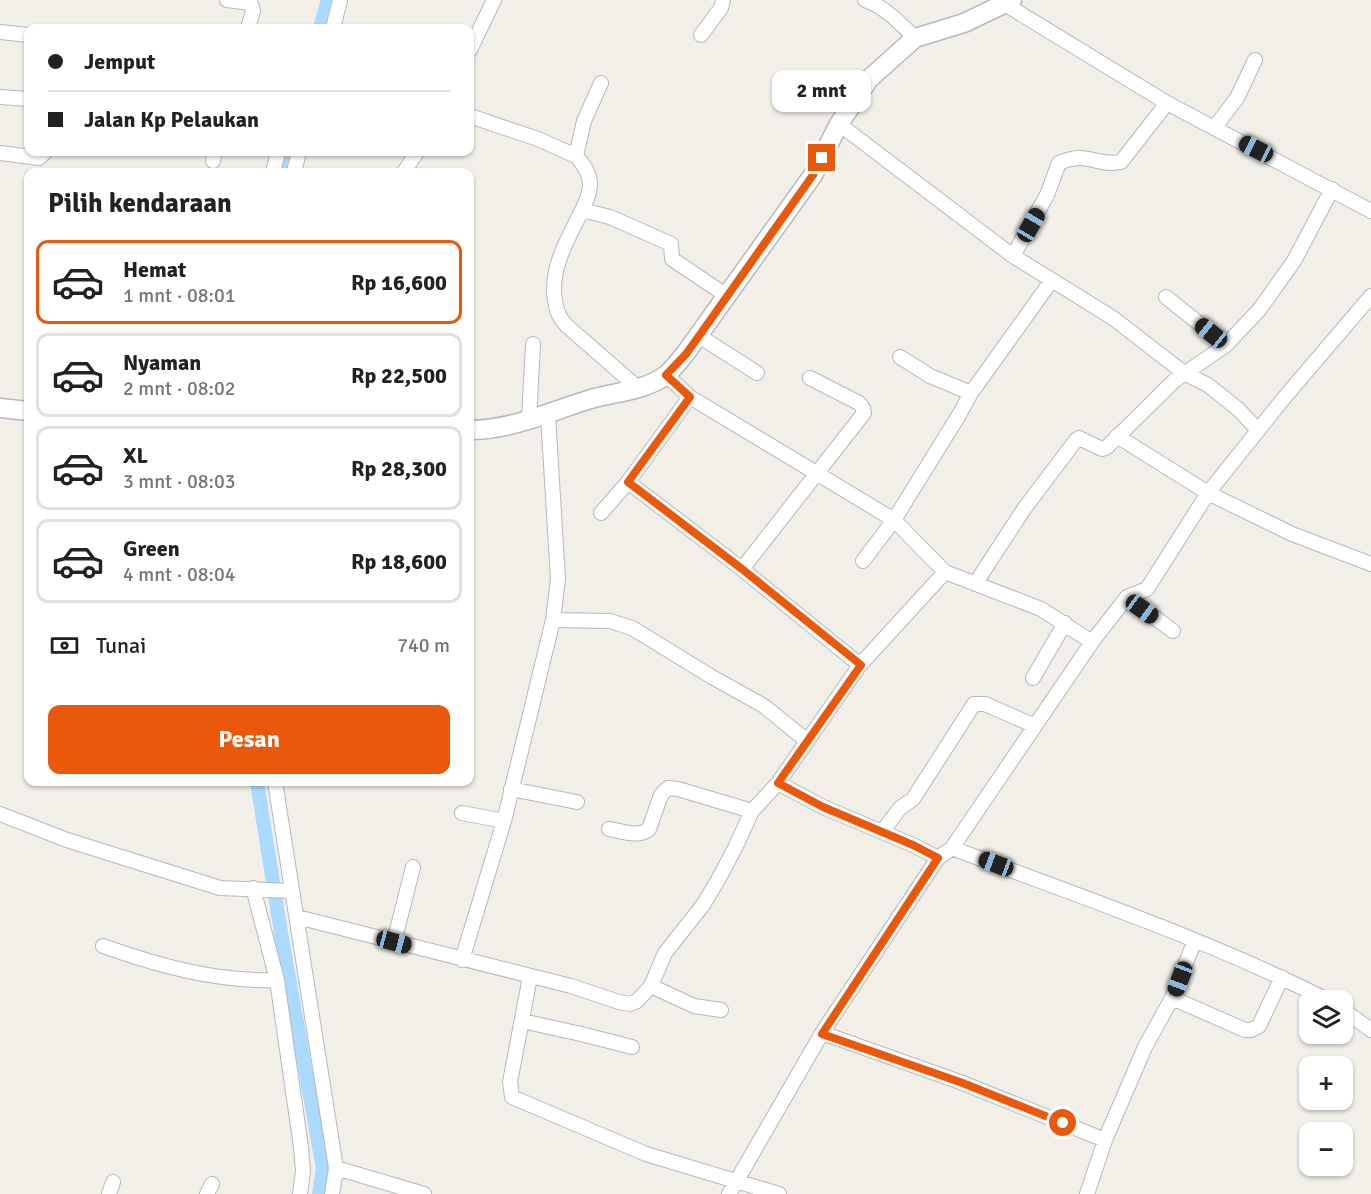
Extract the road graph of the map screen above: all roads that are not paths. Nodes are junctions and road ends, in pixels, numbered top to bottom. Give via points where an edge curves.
1 (227, 0) edge
2 (340, 0) edge
3 (494, 0) edge
4 (723, 0) edge
5 (865, 0) edge
6 (1007, 1) edge
7 (249, 24) edge
8 (334, 24) edge
9 (0, 32) edge
10 (24, 35) edge
11 (701, 35) dead end
12 (915, 38) junction
13 (474, 42) edge
14 (1255, 60) dead end
15 (601, 83) dead end
16 (0, 97) edge
17 (24, 99) edge
18 (1167, 103) junction
19 (474, 117) edge
20 (839, 124) junction
21 (1214, 128) junction
22 (0, 153) edge
23 (41, 156) edge
24 (576, 156) junction
25 (1332, 189) junction
26 (582, 210) junction
27 (1371, 211) edge
28 (1013, 256) junction
29 (1052, 280) junction
30 (728, 296) junction
31 (1371, 296) edge
32 (1166, 297) dead end
33 (699, 336) junction
34 (533, 344) dead end
35 (1226, 345) junction
36 (900, 357) dead end
37 (757, 373) dead end
38 (1184, 373) junction
39 (666, 375) junction
40 (810, 378) dead end
41 (638, 388) junction
42 (971, 393) junction
43 (690, 397) junction
44 (0, 408) edge
45 (24, 411) edge
46 (548, 415) junction
47 (529, 418) junction
48 (474, 430) edge
49 (1258, 430) junction
50 (1117, 436) junction
51 (817, 474) junction
52 (628, 482) junction
53 (1208, 493) junction
54 (601, 513) dead end
55 (894, 520) junction
56 (863, 561) dead end
57 (1371, 564) edge
58 (742, 569) junction
59 (945, 572) junction
60 (975, 584) junction
61 (1127, 597) junction
62 (553, 620) junction
63 (1065, 623) junction
64 (1173, 632) dead end
65 (1092, 642) junction
66 (861, 665) junction
67 (1033, 678) dead end
68 (1035, 726) junction
69 (807, 741) junction
70 (778, 783) junction
71 (275, 786) edge
72 (511, 789) junction
73 (577, 802) dead end
74 (752, 811) junction
75 (462, 813) dead end
76 (0, 814) edge
77 (504, 821) junction
78 (609, 829) dead end
79 (882, 832) junction
80 (952, 848) junction
81 (938, 858) junction
82 (413, 867) dead end
83 (264, 890) junction
84 (292, 891) junction
85 (297, 918) junction
86 (1195, 940) junction
87 (394, 942) junction
88 (103, 946) dead end
89 (462, 960) junction
90 (530, 977) junction
91 (1282, 977) junction
92 (277, 980) junction
93 (651, 986) junction
94 (1307, 990) edge
95 (1172, 998) junction
96 (721, 1010) dead end
97 (1353, 1017) edge
98 (522, 1021) junction
99 (1371, 1030) edge
100 (822, 1034) junction
101 (632, 1047) dead end
102 (1105, 1140) junction
103 (336, 1168) junction
104 (736, 1181) junction
105 (300, 1194) edge
106 (332, 1194) edge
107 (424, 1194) edge
108 (729, 1194) edge
109 (778, 1194) edge
110 (1087, 1194) edge

1 - 7 street via 251,4
2 - 8 street
3 - 13 street
4 - 11 street
5 - 12 street via 876,4
6 - 12 street via 964,23
6 - 18 street
9 - 10 street
12 - 20 street via 868,79
14 - 21 street via 1237,98
15 - 24 street
16 - 17 street
18 - 21 street
18 - 28 street via 1121,162 1110,164 1079,157 1059,163 1047,195
19 - 24 street
20 - 28 street
20 - 30 street via 813,175
21 - 25 street
22 - 23 street
24 - 26 street via 590,182
25 - 27 street
25 - 35 street via 1294,261 1259,310
26 - 30 street via 610,217 671,244 672,259
26 - 41 street via 557,269 557,311 567,326
28 - 29 street
29 - 38 street via 1113,318
29 - 42 street
30 - 33 street
31 - 49 street
32 - 35 street
33 - 37 street
33 - 39 street
34 - 47 street
35 - 38 street
36 - 42 street via 930,376
38 - 49 street via 1222,395
38 - 50 street
39 - 41 street
39 - 43 street
40 - 51 street via 859,403 864,413
41 - 46 street via 590,399
42 - 55 street
43 - 51 street
43 - 52 street
44 - 45 street
46 - 47 street
46 - 62 street via 558,579
47 - 48 street via 490,430
49 - 53 street
50 - 53 street
50 - 60 street via 1102,449 1076,440
51 - 55 street
51 - 58 street
52 - 54 street
52 - 58 street
53 - 57 street via 1292,534
53 - 61 street via 1147,589
55 - 56 street
55 - 59 street
58 - 66 street
59 - 60 street
59 - 66 street
60 - 63 street via 1041,609
61 - 64 street
61 - 65 street
62 - 69 street via 610,621 632,628 764,706
62 - 72 street
63 - 65 street
63 - 67 street
65 - 68 street
66 - 69 street
68 - 79 street via 985,704 974,704 913,799 900,808
68 - 80 street
69 - 70 street
70 - 74 street
70 - 79 street
71 - 84 street
72 - 73 street
72 - 77 street
74 - 78 street via 668,788 645,832
74 - 93 street via 718,880 665,953
75 - 77 street
76 - 83 street via 67,840 220,888
77 - 89 street
79 - 81 street
80 - 81 street
80 - 86 street
81 - 100 street
82 - 87 street
83 - 84 street
83 - 92 street
84 - 85 street
85 - 87 street
85 - 103 street
86 - 91 street
86 - 95 street
87 - 89 street
88 - 92 street via 210,976
89 - 90 street
90 - 93 street via 630,1004
90 - 98 street
91 - 94 street
91 - 95 street via 1258,1026 1251,1030
92 - 105 street via 301,1147
93 - 96 street via 694,1006
95 - 102 street via 1145,1047
97 - 99 street
98 - 101 street
98 - 104 street via 510,1082 512,1097 646,1154
100 - 102 street via 960,1082
100 - 104 street
102 - 110 street
103 - 106 street
103 - 107 street
104 - 108 street
104 - 109 street

